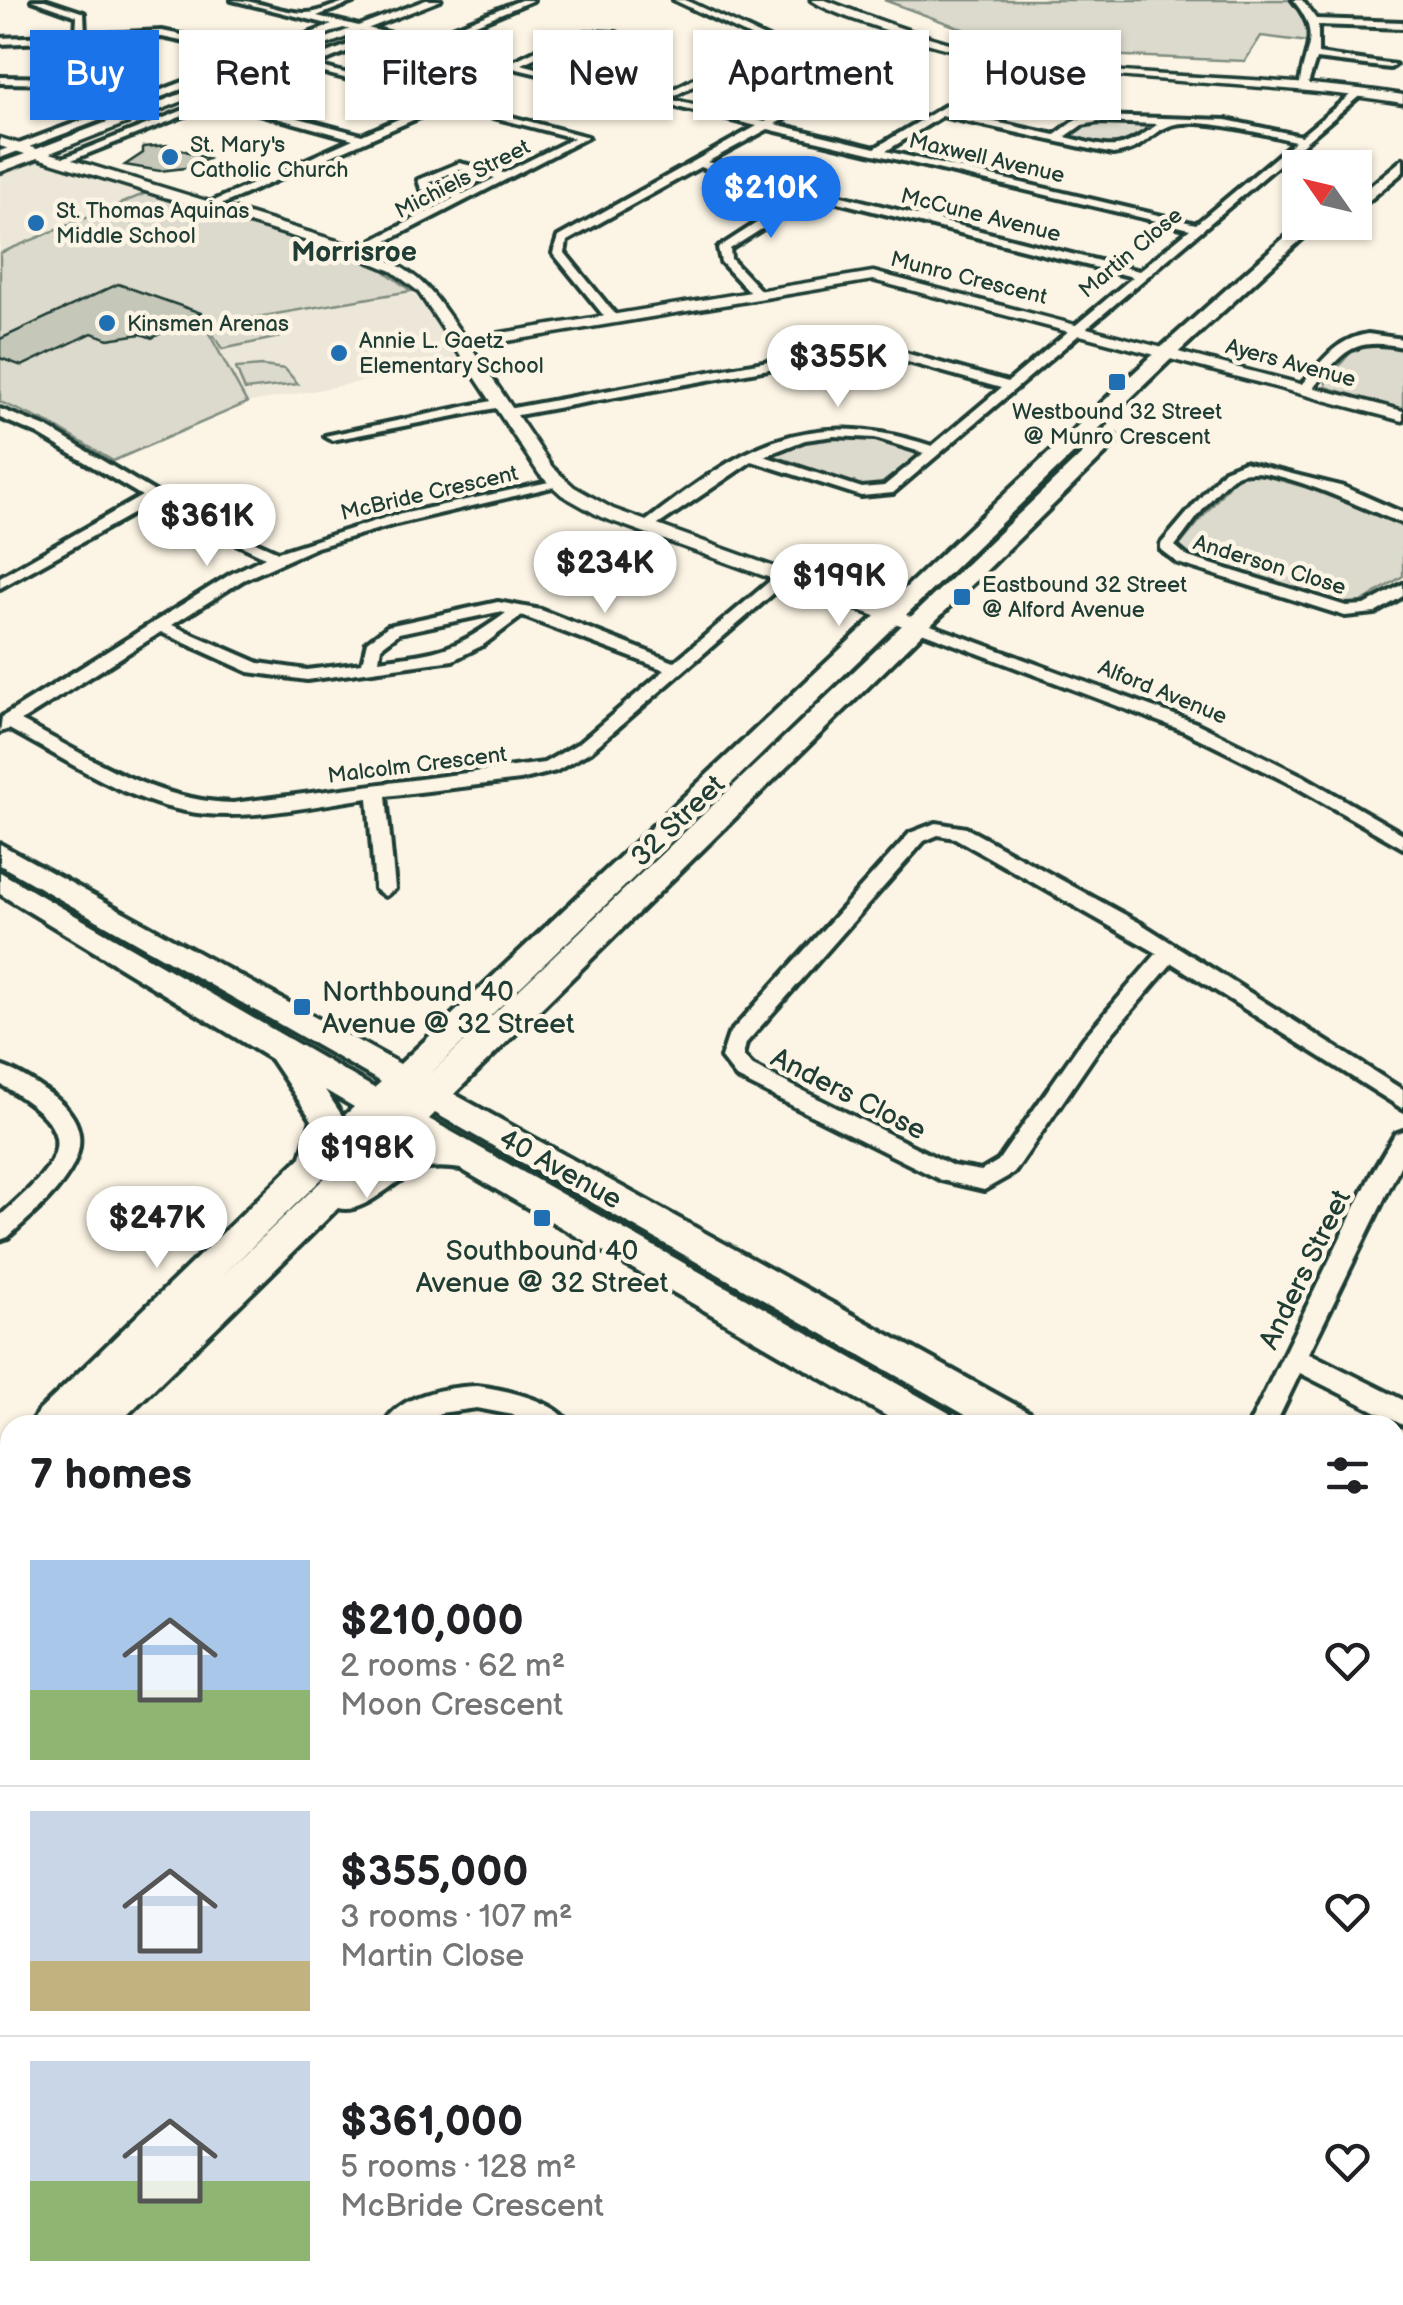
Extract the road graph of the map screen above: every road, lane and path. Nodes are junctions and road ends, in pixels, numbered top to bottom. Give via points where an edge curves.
1 (36, 0) edge
2 (236, 0) edge
3 (354, 0) edge
4 (436, 0) edge
5 (529, 0) edge
6 (678, 0) edge
7 (842, 0) edge
8 (1297, 0) edge
9 (821, 2) edge
10 (307, 17) junction
11 (1316, 22) junction
12 (342, 25) junction
13 (1403, 25) edge
14 (360, 29) junction
15 (80, 30) edge
16 (364, 30) edge
17 (455, 30) edge
18 (894, 30) edge
19 (325, 31) edge
20 (30, 38) edge
21 (0, 40) edge
22 (1313, 56) junction
23 (1390, 65) dead end
24 (1121, 76) edge
25 (0, 80) edge
26 (30, 80) edge
27 (1303, 84) junction
28 (1360, 92) junction
29 (673, 93) edge
30 (1403, 100) edge
31 (673, 103) edge
32 (949, 107) edge
33 (940, 113) junction
34 (179, 114) edge
35 (513, 118) edge
36 (92, 120) edge
37 (291, 120) edge
38 (406, 120) edge
39 (775, 120) edge
40 (1167, 122) junction
41 (766, 125) junction
42 (1302, 138) junction
43 (363, 139) junction
44 (1056, 139) junction
45 (0, 142) edge
46 (1403, 144) edge
47 (18, 148) junction
48 (878, 152) junction
49 (38, 154) junction
50 (0, 155) edge
51 (60, 161) junction
52 (697, 163) junction
53 (1403, 164) edge
54 (0, 168) edge
55 (1372, 170) edge
56 (506, 178) junction
57 (812, 192) junction
58 (1372, 192) edge
59 (465, 198) junction
60 (209, 206) junction
61 (1196, 227) junction
62 (1294, 240) edge
63 (1316, 240) edge
64 (358, 252) junction
65 (1139, 274) junction
66 (757, 293) junction
67 (612, 318) junction
68 (1076, 328) junction
69 (1403, 343) edge
70 (462, 344) junction
71 (1180, 355) junction
72 (1008, 386) junction
73 (1305, 389) junction
74 (504, 408) junction
75 (0, 413) edge
76 (1403, 416) edge
77 (332, 436) dead end
78 (933, 450) junction
79 (747, 456) junction
80 (558, 484) junction
81 (151, 497) junction
82 (1403, 519) edge
83 (646, 528) junction
84 (277, 557) junction
85 (4, 576) edge
86 (783, 578) junction
87 (1403, 589) edge
88 (520, 610) junction
89 (891, 616) junction
90 (917, 625) junction
91 (160, 626) junction
92 (369, 668) junction
93 (676, 669) junction
94 (4, 724) edge
95 (376, 792) junction
96 (1403, 842) edge
97 (0, 852) edge
98 (0, 881) edge
99 (385, 889) dead end
100 (1170, 952) junction
101 (260, 1038) junction
102 (0, 1074) edge
103 (418, 1088) junction
104 (1403, 1100) edge
105 (393, 1112) junction
106 (1403, 1140) edge
107 (474, 1160) junction
108 (314, 1167) junction
109 (0, 1230) edge
110 (284, 1237) junction
111 (1294, 1358) junction
112 (1403, 1413) edge
113 (60, 1415) edge
114 (102, 1415) edge
115 (412, 1415) edge
116 (541, 1415) edge
117 (919, 1415) edge
118 (999, 1415) edge
119 (1267, 1415) edge

1 - 15 street via 80,15
2 - 10 street, Maxwell Avenue
3 - 10 street
4 - 14 street
5 - 17 street
6 - 29 street via 772,43
7 - 9 street
8 - 11 street
9 - 18 street
10 - 12 street, Maxwell Avenue
11 - 13 street
11 - 22 street
12 - 14 street, Maxwell Avenue
12 - 19 street
14 - 16 street, Maxwell Avenue
14 - 49 street
20 - 21 street
22 - 23 street
22 - 27 street
24 - 27 street
25 - 26 street
27 - 28 street
28 - 30 street
28 - 42 street, Martin Close
31 - 41 street, Maxwell Avenue
32 - 33 street
33 - 44 street
33 - 48 street
34 - 51 street
35 - 56 street, Michiels Street via 582,137
36 - 47 street
37 - 43 street
38 - 43 street
39 - 41 street
40 - 42 street via 1232,124
40 - 44 street via 1088,120
40 - 44 street via 1122,150
41 - 48 street, Maxwell Avenue
41 - 52 street
42 - 61 street, Martin Close
43 - 60 street
45 - 47 street
46 - 55 main road
47 - 49 street
47 - 50 street
48 - 61 street, Maxwell Avenue
49 - 51 street
49 - 54 street
51 - 60 street
52 - 57 street, McCune Avenue
52 - 67 street via 559,243 559,253
53 - 58 main road
56 - 59 street, Michiels Street
56 - 59 street via 459,166 422,182
57 - 65 street, McCune Avenue
57 - 66 street via 724,248 725,260
59 - 64 street, Michiels Street
60 - 64 street
61 - 65 street, Martin Close
62 - 71 main road, 32 Street
63 - 71 main road, 32 Street
64 - 70 street via 419,284
65 - 68 street, Martin Close
66 - 67 street, Munro Crescent
66 - 68 street, Munro Crescent via 882,277
67 - 70 street, Munro Crescent
68 - 71 street, Munro Crescent
68 - 72 street, Martin Close
69 - 73 street via 1352,339
70 - 74 street
71 - 73 street, Ayers Avenue
71 - 89 main road, 32 Street
71 - 90 main road, 32 Street
72 - 74 street via 891,354 850,350
72 - 78 street, Martin Close
73 - 76 street, Ayers Avenue
74 - 77 street
74 - 80 street
75 - 81 street via 43,431
78 - 79 street via 850,432
78 - 79 street, Martin Close via 894,486 874,492
79 - 83 street
80 - 83 street, Alford Avenue
80 - 84 street, McBride Crescent
81 - 84 street
81 - 85 street
82 - 87 street, Anderson Close via 1328,486 1244,466 1229,473 1166,547 1183,560 1345,611 1369,610
83 - 86 street, Alford Avenue
84 - 91 street, McBride Crescent
86 - 89 street, Alford Avenue
86 - 93 street, Malcolm Crescent
88 - 92 street via 448,656
88 - 92 street via 482,608 390,631 373,645
88 - 93 street
89 - 90 street, Alford Avenue
89 - 103 main road, 32 Street
90 - 96 street, Alford Avenue via 1190,727
90 - 103 main road, 32 Street
91 - 92 street via 277,674
91 - 94 street, McBride Crescent
93 - 95 street, Malcolm Crescent via 560,762 507,776
94 - 95 street, Malcolm Crescent via 182,806 221,810
95 - 99 street
97 - 103 main road, 40 Avenue
98 - 101 main road, 40 Avenue
100 - 100 street, Anders Close via 969,836 930,830 736,1040 732,1058 745,1072 949,1174 984,1181 1006,1167 1091,1044
100 - 104 street, Anders Close
101 - 105 main road, 40 Avenue
101 - 108 main road via 298,1074 328,1118
102 - 109 street via 58,1112 69,1143 56,1175
103 - 105 main road, 32 Street
103 - 118 main road, 40 Avenue
105 - 107 main road, 40 Avenue
105 - 108 main road, 32 Street
105 - 110 main road, 32 Street
106 - 111 street, Anders Street
107 - 110 main road via 442,1153 409,1159
107 - 117 main road, 40 Avenue
108 - 113 main road, 32 Street
110 - 114 main road, 32 Street
111 - 112 street
111 - 119 street, Anders Street
115 - 116 street via 445,1399 490,1396

